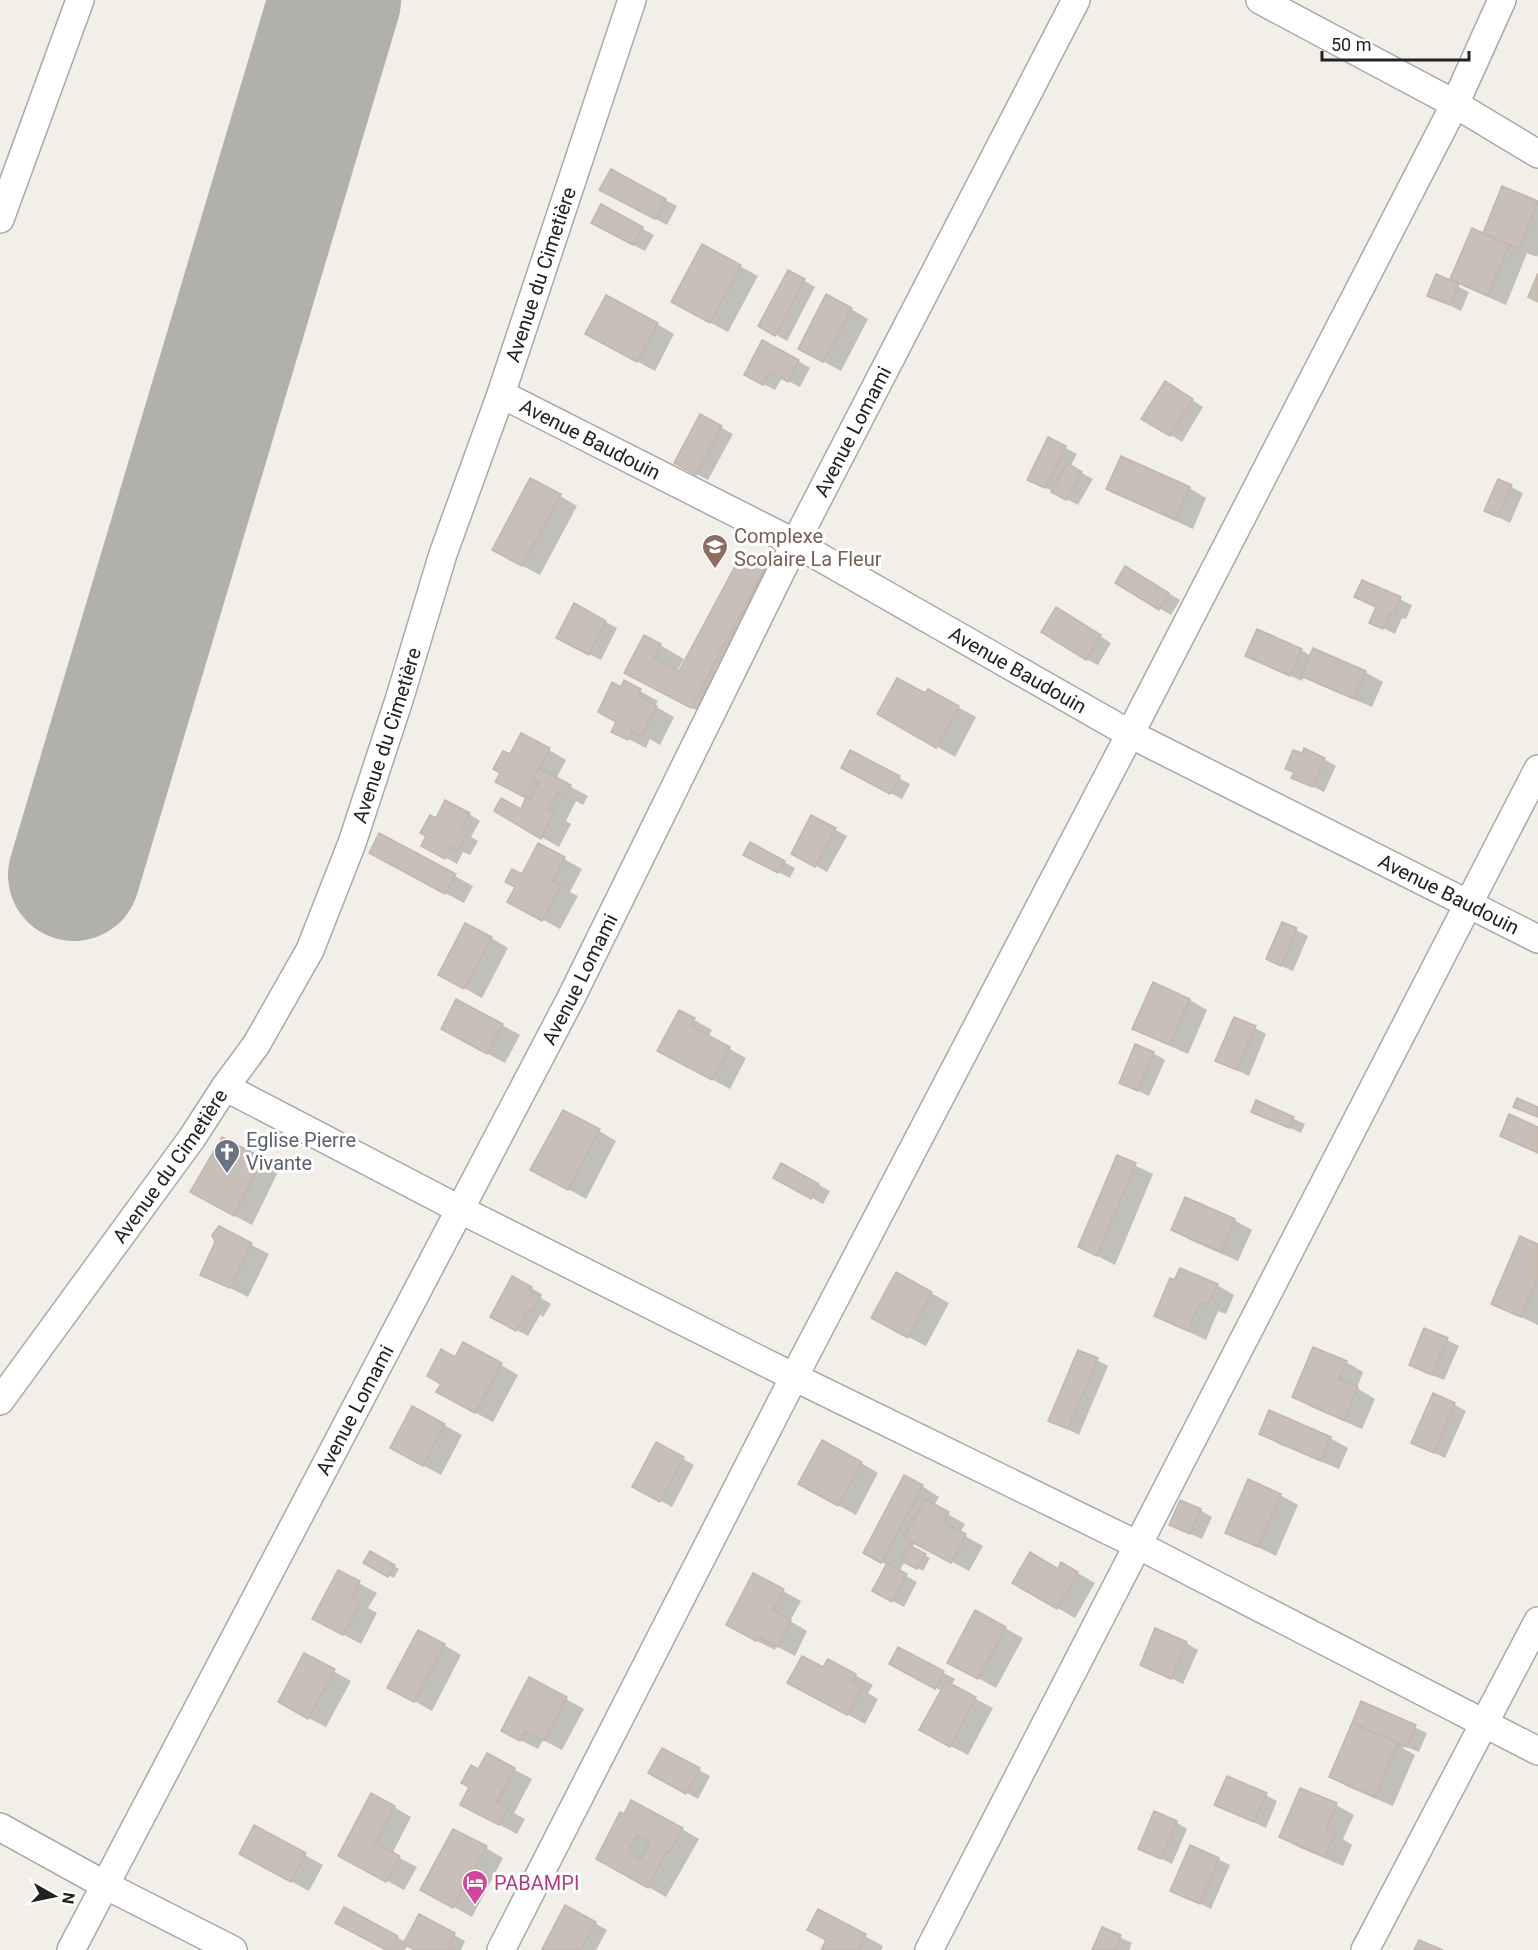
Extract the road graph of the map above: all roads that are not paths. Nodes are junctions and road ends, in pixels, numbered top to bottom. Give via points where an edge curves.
1 (80, 0) edge
2 (632, 0) edge
3 (1076, 0) edge
4 (1260, 0) edge
5 (1502, 0) edge
6 (1293, 8) edge
7 (1455, 104) junction
8 (1538, 154) edge
9 (0, 219) edge
10 (501, 394) junction
11 (795, 543) junction
12 (1130, 734) junction
13 (1538, 769) edge
14 (1468, 904) junction
15 (1538, 939) edge
16 (225, 1087) junction
17 (461, 1210) junction
18 (794, 1377) junction
19 (0, 1401) edge
20 (1138, 1545) junction
21 (1538, 1621) edge
22 (1484, 1724) junction
23 (1538, 1750) edge
24 (0, 1827) edge
25 (105, 1885) junction
26 (71, 1950) edge
27 (233, 1950) edge
28 (501, 1950) edge
29 (929, 1950) edge
30 (1365, 1950) edge

1 - 9 street
2 - 10 street, Avenue du Cimetière
3 - 11 street, Avenue Lomami
4 - 6 street
5 - 7 street
6 - 7 street
7 - 8 street
7 - 12 street
10 - 11 street, Avenue Baudouin
10 - 16 street, Avenue du Cimetière via 443,554 352,843 310,950 256,1045
11 - 12 street, Avenue Baudouin
11 - 17 street, Avenue Lomami via 571,998
12 - 14 street, Avenue Baudouin
12 - 18 street
13 - 14 street
14 - 15 street, Avenue Baudouin
14 - 20 street
16 - 17 street
16 - 19 street, Avenue du Cimetière
17 - 18 street
17 - 25 street, Avenue Lomami
18 - 20 street
18 - 28 street
20 - 22 street
20 - 29 street
21 - 22 street
22 - 23 street
22 - 30 street
24 - 25 street
25 - 26 street, Avenue Lomami
25 - 27 street

